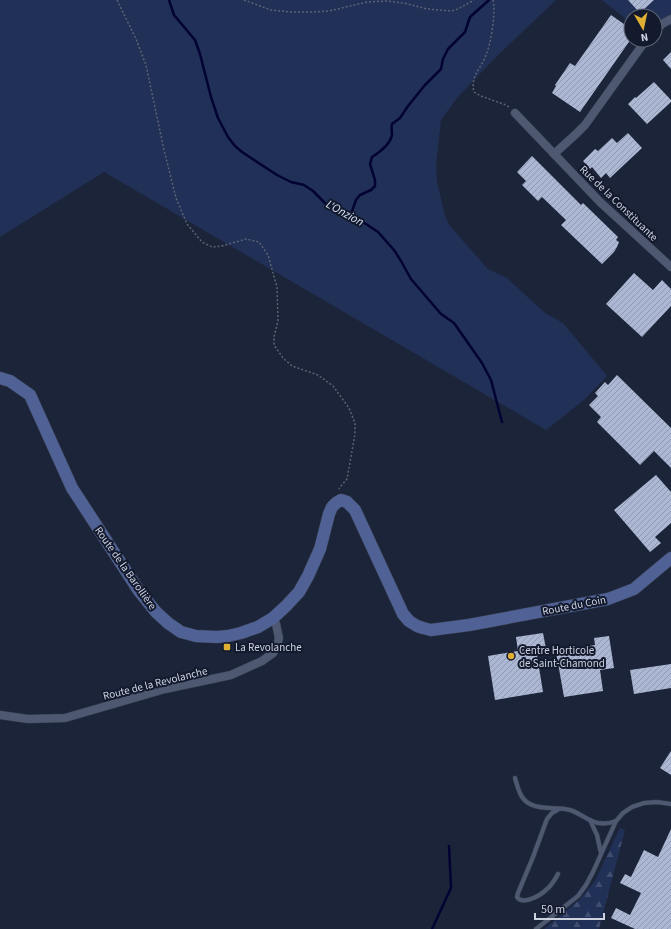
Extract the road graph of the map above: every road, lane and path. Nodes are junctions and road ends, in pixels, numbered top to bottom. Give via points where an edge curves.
1 (117, 0) edge
2 (244, 0) edge
3 (474, 0) edge
4 (493, 0) edge
5 (640, 48) edge
6 (515, 113) joint
7 (554, 154) junction
8 (671, 267) edge
9 (0, 378) edge
10 (336, 503) junction
11 (671, 558) edge
12 (272, 618) junction
13 (0, 716) edge
14 (515, 778) dead end
15 (671, 804) edge
16 (559, 809) junction
17 (590, 820) junction
18 (616, 821) junction
19 (602, 854) junction
20 (558, 874) dead end
21 (536, 929) edge

1 - 10 path via 146,65 176,198 187,224 202,242 212,247 246,239 259,242 268,256 277,287 278,321 274,346 292,366 318,374 333,386 355,423 347,478 340,487
2 - 3 path via 271,10 312,12 386,1 451,11
4 - 6 path via 490,43 476,73 473,87 474,92 506,105
5 - 7 street via 586,125
6 - 7 street, Rue de la Constituante
7 - 8 street, Rue de la Constituante via 600,202
9 - 12 main road, Route de la Barollière via 10,381 30,395 72,488 139,591 168,624 181,632 196,636 217,637 241,633 258,627
10 - 11 main road, Route du Coin via 341,500 347,502 355,510 403,614 417,626 431,630 608,599 634,589
10 - 12 main road, Route de la Barollière via 329,514 320,549 308,576 299,592
12 - 13 street, Route de la Revolanche via 279,638 273,653 231,675 165,689 65,718 28,719
14 - 16 lane via 524,800 540,808
15 - 18 lane via 644,803 632,807
16 - 17 lane via 568,809
16 - 20 lane via 547,819 517,897 523,901 532,899 544,892
17 - 18 lane via 596,823
17 - 19 lane
18 - 19 lane
19 - 21 lane via 578,896

